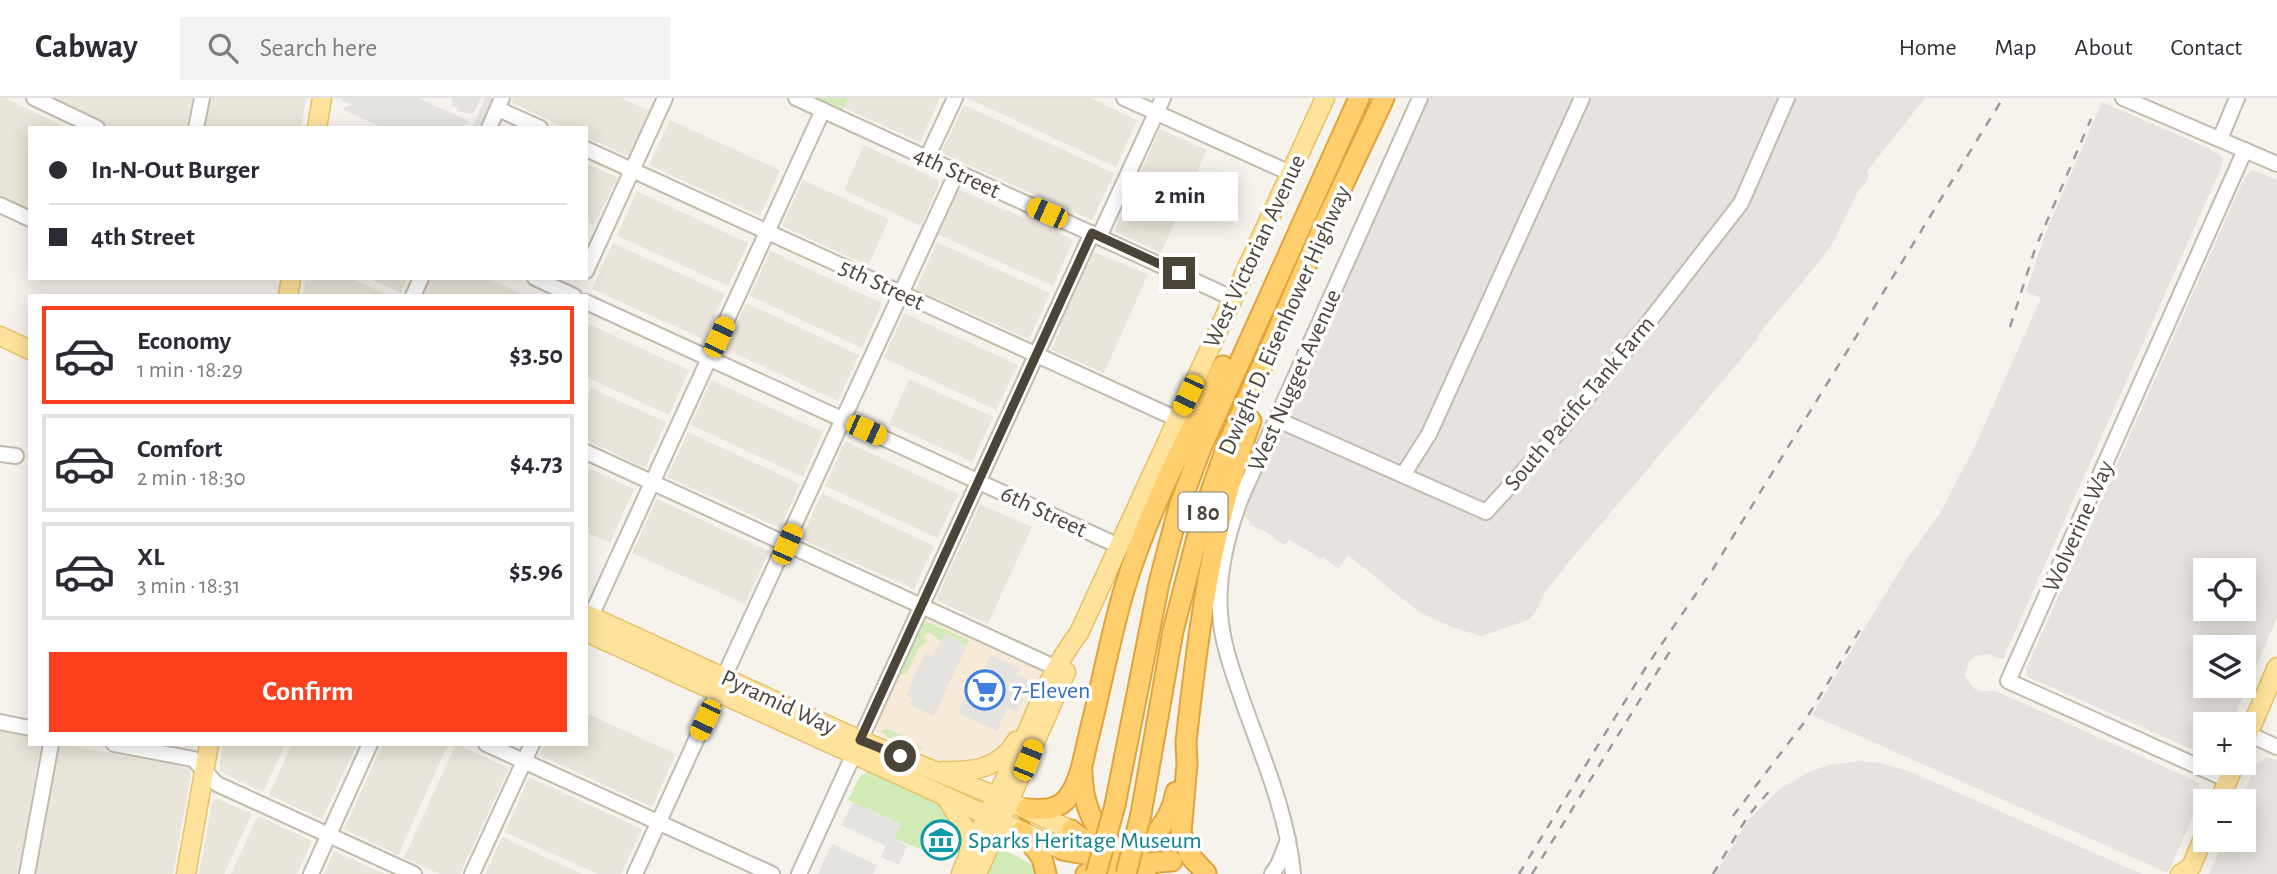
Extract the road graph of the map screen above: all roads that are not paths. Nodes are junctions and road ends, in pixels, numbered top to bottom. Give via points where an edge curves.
1 (34, 98) edge
2 (202, 98) edge
3 (322, 98) edge
4 (666, 98) edge
5 (796, 98) edge
6 (955, 98) edge
7 (1125, 98) edge
8 (1163, 98) edge
9 (1325, 98) edge
10 (1359, 98) edge
11 (1384, 98) edge
12 (1420, 98) edge
13 (1582, 98) edge
14 (1787, 98) edge
15 (2123, 98) edge
16 (2237, 98) edge
17 (500, 103) edge
18 (823, 110) junction
19 (1156, 112) junction
20 (93, 126) edge
21 (196, 126) edge
22 (317, 126) edge
23 (490, 126) edge
24 (537, 126) edge
25 (2220, 139) junction
26 (588, 150) edge
27 (2245, 150) junction
28 (927, 158) junction
29 (2277, 164) edge
30 (632, 170) junction
31 (957, 172) junction
32 (1290, 173) junction
33 (0, 205) edge
34 (28, 218) edge
35 (1322, 228) junction
36 (767, 232) junction
37 (1095, 235) junction
38 (588, 267) edge
39 (1280, 268) junction
40 (540, 280) edge
41 (902, 293) junction
42 (570, 294) edge
43 (1232, 298) junction
44 (588, 303) edge
45 (0, 336) edge
46 (28, 349) edge
47 (1036, 355) junction
48 (709, 358) junction
49 (844, 419) junction
50 (1177, 419) junction
51 (1276, 419) junction
52 (588, 453) edge
53 (0, 454) edge
54 (16, 456) dead end
55 (1403, 475) junction
56 (979, 481) junction
57 (652, 482) junction
58 (787, 544) junction
59 (1119, 545) junction
60 (922, 606) junction
61 (588, 621) edge
62 (2277, 667) edge
63 (1061, 670) junction
64 (721, 685) junction
65 (1039, 702) junction
66 (2256, 716) edge
67 (0, 722) edge
68 (28, 728) edge
69 (2256, 742) edge
70 (1186, 743) junction
71 (51, 746) edge
72 (125, 746) edge
73 (209, 746) edge
74 (369, 746) edge
75 (490, 746) edge
76 (531, 746) edge
77 (857, 747) junction
78 (2277, 747) edge
79 (524, 761) junction
80 (1082, 764) junction
81 (933, 770) junction
82 (205, 772) junction
83 (2230, 775) edge
84 (2228, 780) junction
85 (2224, 789) edge
86 (945, 796) junction
87 (1011, 802) junction
88 (994, 818) junction
89 (658, 823) junction
90 (1071, 830) joint
91 (1022, 831) junction
92 (328, 835) junction
93 (1289, 839) junction
94 (1063, 850) joint
95 (2197, 852) edge
96 (970, 853) junction
97 (1172, 862) joint
98 (1117, 865) edge
99 (2188, 872) edge
100 (1208, 873) edge
101 (27, 874) edge
102 (186, 874) edge
103 (311, 874) edge
104 (414, 874) edge
105 (472, 874) edge
106 (635, 874) edge
107 (772, 874) edge
108 (799, 874) edge
109 (961, 874) edge
110 (977, 874) edge
111 (1046, 874) edge
112 (1272, 874) edge
113 (1293, 874) edge

1 - 20 street
2 - 21 street
3 - 22 main road
4 - 30 street
5 - 18 street, 4th Street
6 - 28 street
7 - 19 street
8 - 19 street
9 - 32 main road, West Victorian Avenue
10 - 39 highway, Dwight D. Eisenhower Highway / I 80
11 - 35 highway, Dwight D. Eisenhower Highway / I 80
12 - 51 street, West Nugget Avenue
13 - 55 street via 1429,434
14 - 55 street, South Pacific Tank Farm via 1740,205 1558,433 1486,512
15 - 25 street
16 - 25 street
17 - 23 street
17 - 24 street
18 - 28 street, 4th Street
18 - 36 street
19 - 32 street
19 - 37 street
25 - 27 street
26 - 30 street, 5th Street
27 - 29 street
27 - 84 street, Wolverine Way via 2008,681
28 - 31 street, 4th Street
30 - 36 street, 5th Street
30 - 38 street
31 - 37 street, 4th Street
31 - 41 street
32 - 43 main road, West Victorian Avenue
33 - 34 street
35 - 70 highway via 1316,276 1254,415 1224,503 1206,585
35 - 98 highway, Dwight D. Eisenhower Highway / I 80, bridge via 1227,446 1204,511 1173,631 1141,814
36 - 41 street, 5th Street
36 - 48 street
37 - 43 street, 4th Street
37 - 47 street
39 - 80 highway via 1247,322 1152,513 1116,621
39 - 98 highway, Dwight D. Eisenhower Highway / I 80, bridge via 1200,448 1159,583 1115,805
40 - 42 street
41 - 47 street, 5th Street
41 - 49 street
43 - 50 main road, West Victorian Avenue
44 - 48 street, 6th Street
45 - 46 main road
47 - 50 street, 5th Street
47 - 56 street
48 - 49 street, 6th Street
48 - 57 street
49 - 56 street, 6th Street
49 - 58 street
50 - 59 main road, West Victorian Avenue
51 - 55 street, South Pacific Tank Farm
51 - 93 street, West Nugget Avenue via 1235,514 1223,562 1220,604 1228,657
52 - 57 street
53 - 54 street
56 - 59 street, 6th Street
56 - 60 street
57 - 58 street
57 - 61 street
58 - 60 street
58 - 64 street
59 - 63 main road, West Victorian Avenue via 1079,633 1075,652
60 - 63 street
60 - 77 street
61 - 64 main road, Pyramid Way
62 - 66 main road
63 - 65 main road, West Victorian Avenue
63 - 87 main road, West Victorian Avenue
64 - 77 main road, Pyramid Way
64 - 89 street
65 - 81 main road via 1013,746 999,760 972,771
65 - 87 main road, West Victorian Avenue
67 - 68 street
69 - 78 street
70 - 98 highway via 1170,813 1155,835
70 - 100 highway via 1181,833 1191,857
71 - 101 street
72 - 82 street via 193,758
73 - 82 main road
74 - 92 street
75 - 79 street
76 - 79 street
77 - 81 main road, Pyramid Way
77 - 86 main road, Pyramid Way
77 - 108 street
79 - 89 street
79 - 105 street
80 - 87 highway via 1062,803 1046,810
80 - 98 highway via 1084,802
81 - 87 main road, Pyramid Way
82 - 92 street via 217,784
82 - 102 main road
83 - 84 main road
84 - 85 main road
86 - 88 main road, Pyramid Way
86 - 96 main road via 968,835
87 - 88 main road, West Victorian Avenue
87 - 90 main road, Pyramid Way
88 - 91 main road, Pyramid Way
88 - 96 main road, West Victorian Avenue
88 - 110 main road, West Victorian Avenue
89 - 106 street
89 - 107 street
90 - 98 highway
91 - 94 main road, Pyramid Way
91 - 111 highway via 1042,858
92 - 103 street
92 - 104 street
93 - 112 street
93 - 113 street, West Nugget Avenue
94 - 98 highway
95 - 99 main road
96 - 109 main road, West Victorian Avenue
97 - 98 highway
97 - 100 street

